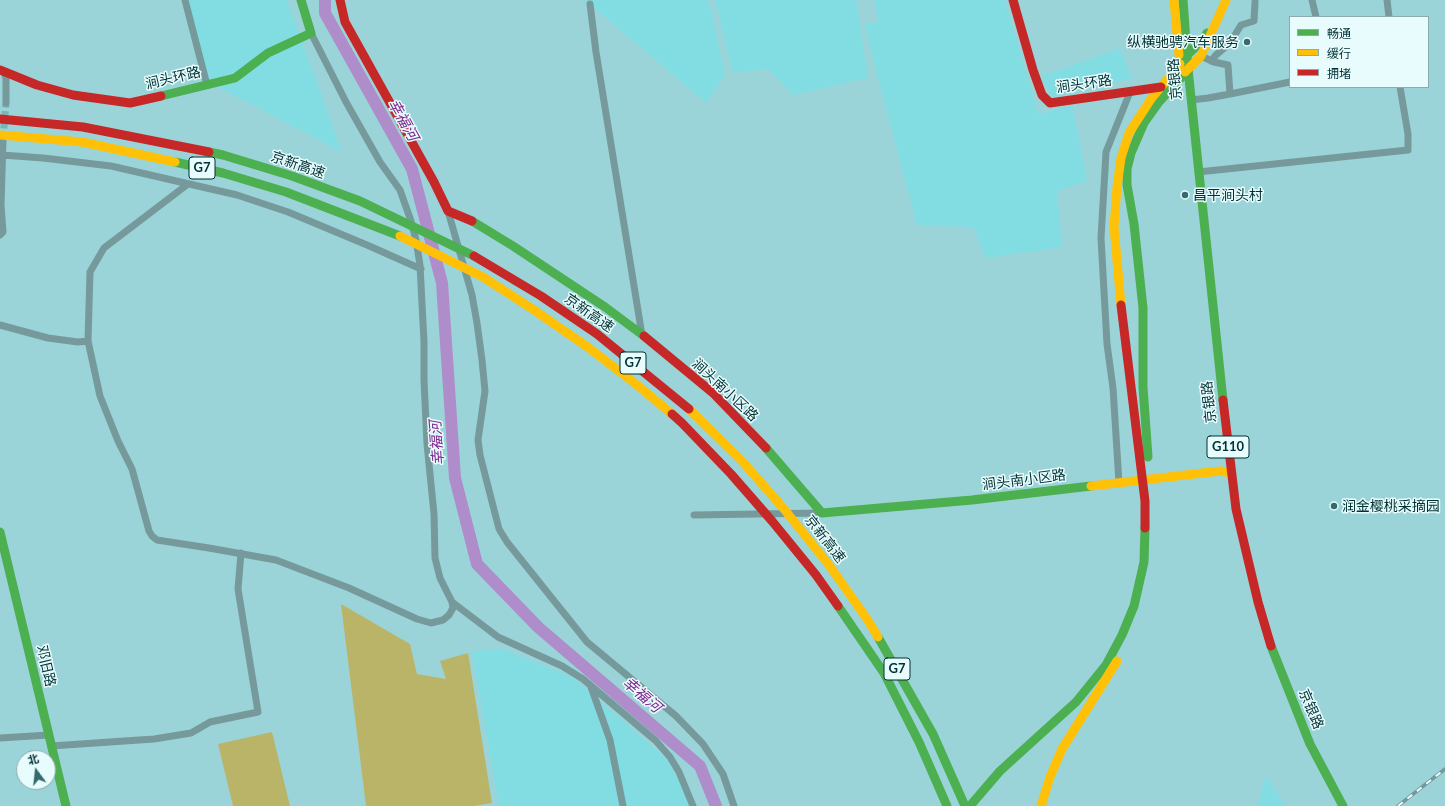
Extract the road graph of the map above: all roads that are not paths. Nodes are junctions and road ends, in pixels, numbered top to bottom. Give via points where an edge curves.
1 (185, 0) edge
2 (301, 0) edge
3 (340, 0) edge
4 (1012, 0) edge
5 (1174, 0) edge
6 (1183, 0) edge
7 (1222, 0) edge
8 (1226, 0) edge
9 (1312, 0) edge
10 (1388, 0) edge
11 (1255, 2) dead end
12 (590, 4) dead end
13 (1316, 16) edge
14 (1390, 16) edge
15 (310, 32) junction
16 (1187, 55) junction
17 (1201, 56) junction
18 (1211, 61) junction
19 (1184, 67) junction
20 (2, 71) edge
21 (1180, 78) junction
22 (1289, 82) edge
23 (207, 85) junction
24 (1161, 87) junction
25 (1400, 88) edge
26 (1130, 92) junction
27 (1230, 94) junction
28 (1191, 100) junction
29 (6, 103) tunnel mouth
30 (0, 119) edge
31 (1, 138) edge
32 (2, 155) junction
33 (1198, 172) junction
34 (188, 184) junction
35 (448, 211) junction
36 (0, 235) edge
37 (420, 269) junction
38 (0, 325) edge
39 (642, 335) junction
40 (88, 341) junction
41 (1145, 469) junction
42 (1227, 472) junction
43 (1119, 483) junction
44 (1146, 501) junction
45 (822, 513) junction
46 (694, 515) dead end
47 (0, 532) edge
48 (240, 553) junction
49 (452, 602) junction
50 (589, 684) junction
51 (49, 735) junction
52 (0, 738) edge
53 (51, 746) junction
54 (66, 806) edge
55 (623, 806) edge
56 (693, 806) edge
57 (734, 806) edge
58 (947, 806) edge
59 (968, 806) edge
60 (1041, 806) edge
61 (1334, 806) edge
62 (1343, 806) edge

1 - 23 street
2 - 15 main road
3 - 35 main road via 345,22
4 - 26 main road, 涧头环路 via 1042,95 1050,103
5 - 19 main road, 京银路 / G110
6 - 16 main road, 京银路 / G110
7 - 16 main road via 1203,40
8 - 17 main road
9 - 13 street
10 - 14 street
11 - 18 street via 1254,22 1241,25 1230,43
12 - 39 street
15 - 23 main road, 涧头环路 via 268,53 235,78
15 - 37 street via 380,162 400,190 416,240
16 - 19 main road, 京银路 / G110
17 - 18 street
17 - 19 main road
18 - 27 street via 1228,65
19 - 21 main road
19 - 24 main road
19 - 28 main road, 京银路 / G110
20 - 23 main road, 涧头环路 via 72,95 130,103
20 - 29 street via 6,78
21 - 41 main road via 1144,123 1127,169 1143,308
21 - 42 main road, 京银路 / G110
22 - 27 street
24 - 26 main road, 涧头环路
24 - 41 main road via 1135,122 1124,147 1119,170 1114,227 1119,292
25 - 33 street via 1408,134 1408,150
26 - 43 street via 1106,152 1101,238
27 - 28 street
28 - 33 main road, 京银路 / G110
30 - 59 main road, 京新高速 / G7 via 83,127 222,155 292,176 360,201 480,259 591,330 647,374 742,461 810,542 867,619 896,666 934,734
31 - 32 street
31 - 58 main road, 京新高速 / G7 via 82,142 223,173 286,192 395,234 483,277 565,331 637,385 682,423 748,492 792,545 884,673 919,742
32 - 34 street via 111,166
32 - 36 street via 3,232
33 - 42 main road, 京银路 / G110
34 - 37 street via 237,195 288,212
34 - 40 street via 104,248 90,272
35 - 39 main road, 涧头南小区路 via 471,220 513,246 605,307
35 - 57 street via 472,295 477,323 484,391 478,440 499,529 587,642 676,716 703,744 723,774
37 - 49 street via 427,444 434,514 435,558 440,578
38 - 40 street via 48,338
39 - 45 main road, 涧头南小区路 via 713,393 775,458
40 - 48 street via 100,396 132,469 152,536 157,540
41 - 44 main road
42 - 43 main road, 涧头南小区路
42 - 61 main road, 京银路 / G110 via 1228,510 1264,651 1303,747
42 - 62 main road, 京银路 / G110 via 1270,642 1310,744
43 - 45 main road, 涧头南小区路 via 972,500
44 - 59 main road via 1143,561 1129,608 1103,663 1087,687 1072,703 997,772
44 - 59 main road via 1144,562 1134,606 1106,665 1076,702 1000,771
44 - 60 main road via 1150,566 1138,615 1111,672 1062,749
45 - 46 street
47 - 51 main road, 邓旧路
48 - 49 street via 276,560 431,623 444,620 453,608
48 - 53 street via 238,589 258,712 210,722 191,733 154,739
49 - 50 street via 498,637 562,666
50 - 55 street via 610,740
50 - 56 street via 656,741 670,757
51 - 52 street
51 - 53 main road, 邓旧路
53 - 54 main road, 邓旧路

